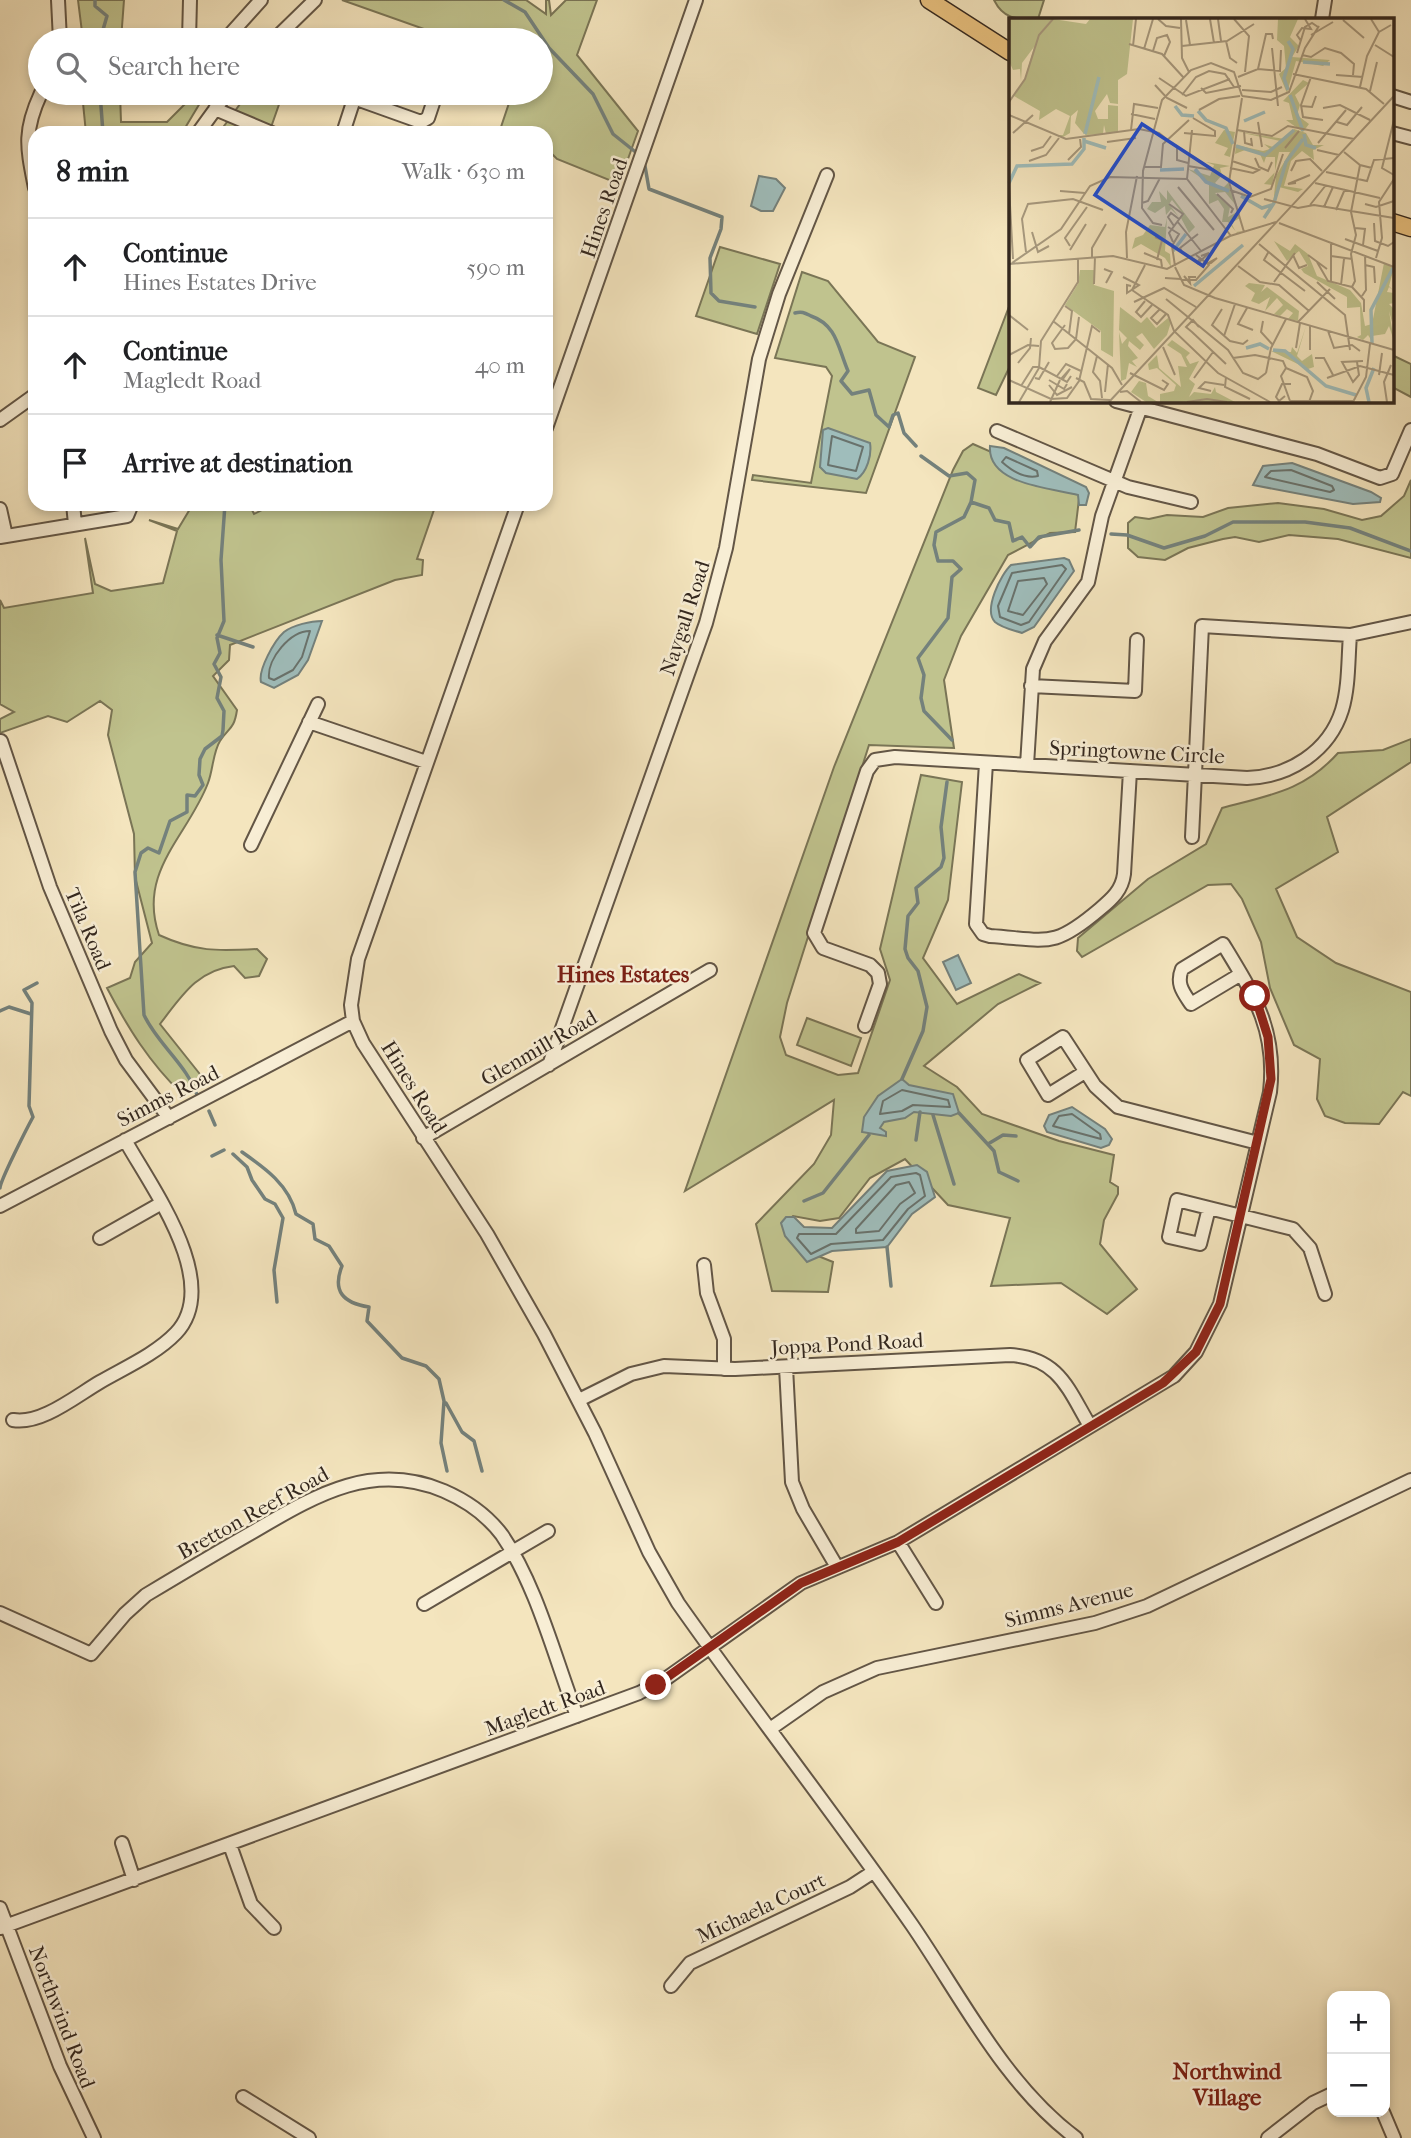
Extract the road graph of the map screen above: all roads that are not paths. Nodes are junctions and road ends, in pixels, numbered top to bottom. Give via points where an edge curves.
1 (58, 0) edge
2 (190, 0) edge
3 (261, 0) edge
4 (696, 0) edge
5 (929, 0) edge
6 (1325, 0) edge
7 (306, 2) edge
8 (1322, 18) edge
9 (59, 28) edge
10 (189, 28) edge
11 (236, 28) edge
12 (284, 28) edge
13 (1009, 51) edge
14 (1394, 97) edge
15 (1411, 102) edge
16 (36, 105) edge
17 (217, 105) edge
18 (352, 105) edge
19 (378, 105) edge
20 (432, 105) edge
21 (215, 108) junction
22 (203, 126) edge
23 (255, 126) edge
24 (345, 126) edge
25 (1394, 134) edge
26 (1411, 138) edge
27 (28, 154) edge
28 (827, 175) dead end
29 (1394, 223) edge
30 (1411, 228) edge
31 (28, 400) edge
32 (1122, 402) edge
33 (1141, 405) edge
34 (553, 408) edge
35 (0, 420) edge
36 (1411, 429) edge
37 (996, 431) dead end
38 (1113, 481) junction
39 (1191, 502) dead end
40 (0, 509) edge
41 (74, 511) edge
42 (129, 511) edge
43 (516, 511) edge
44 (75, 524) junction
45 (3, 537) edge
46 (1411, 622) edge
47 (1350, 635) junction
48 (1137, 640) dead end
49 (1031, 686) junction
50 (318, 704) dead end
51 (309, 722) junction
52 (1, 741) edge
53 (426, 762) junction
54 (986, 763) junction
55 (1027, 765) junction
56 (1130, 772) junction
57 (1195, 775) junction
58 (1192, 837) dead end
59 (251, 845) dead end
60 (710, 970) dead end
61 (1241, 974) junction
62 (353, 1021) junction
63 (865, 1026) dead end
64 (549, 1065) junction
65 (1085, 1072) junction
66 (169, 1118) junction
67 (423, 1138) junction
68 (125, 1140) junction
69 (1258, 1143) junction
70 (160, 1204) junction
71 (0, 1206) edge
72 (1209, 1208) dead end
73 (1241, 1216) junction
74 (100, 1238) dead end
75 (704, 1265) dead end
76 (1325, 1294) dead end
77 (786, 1367) junction
78 (724, 1369) junction
79 (579, 1400) junction
80 (13, 1420) dead end
81 (1090, 1426) junction
82 (1411, 1480) edge
83 (548, 1531) dead end
84 (898, 1542) junction
85 (513, 1552) junction
86 (837, 1567) junction
87 (936, 1603) dead end
88 (424, 1604) dead end
89 (0, 1613) edge
90 (709, 1648) junction
91 (577, 1716) junction
92 (770, 1729) junction
93 (122, 1843) dead end
94 (230, 1845) junction
95 (873, 1872) junction
96 (135, 1880) junction
97 (0, 1908) edge
98 (3, 1927) edge
99 (274, 1928) dead end
100 (671, 1986) dead end
101 (1327, 2096) edge
102 (243, 2097) dead end
103 (1385, 2117) edge
104 (94, 2138) edge
105 (309, 2138) edge
106 (1076, 2138) edge
107 (1268, 2138) edge
108 (1394, 2138) edge

1 - 9 street
2 - 10 street
3 - 11 street
4 - 34 street, Hines Road
5 - 13 main road
6 - 8 street
7 - 12 street
14 - 15 street
16 - 27 street via 27,128
17 - 21 street
18 - 24 street
19 - 20 street via 421,122 428,118
21 - 22 street
21 - 23 street
25 - 26 street
28 - 64 street, Naygall Road via 779,293 759,359 726,548 706,622
29 - 30 main road
31 - 35 street
32 - 33 street
33 - 36 street via 1276,442 1380,478 1392,474
33 - 38 street, Springtowne Circle
37 - 38 street
38 - 39 street
38 - 49 street, Springtowne Circle via 1088,582 1045,641
40 - 45 street
41 - 44 street
42 - 44 street via 127,516
43 - 53 street, Hines Road
44 - 45 street
46 - 47 street
47 - 57 street, Springtowne Circle via 1341,713 1315,752 1285,771 1258,778
47 - 57 street via 1202,626
48 - 49 street via 1135,691
49 - 55 street, Springtowne Circle
50 - 51 street
51 - 53 street
51 - 59 street
52 - 66 street, Tila Road via 50,887 111,1031
53 - 62 street, Hines Road via 358,958 351,990
54 - 55 street
54 - 56 street via 976,924 990,936 1052,940 1074,932 1121,888
54 - 63 street via 883,757 867,771 814,933 823,948 870,965 878,973 880,984
55 - 56 street, Springtowne Circle
56 - 57 street, Springtowne Circle
57 - 58 street
60 - 64 street, Glenmill Road
61 - 61 street, Magledt Road via 1223,944 1182,969 1179,984 1191,1004
61 - 69 street, Magledt Road via 1261,1009 1271,1052 1269,1092
62 - 66 street, Simms Road
62 - 67 street, Hines Road
64 - 67 street, Glenmill Road
65 - 65 street via 1063,1037 1027,1060 1048,1095
65 - 69 street via 1107,1100 1126,1111
66 - 68 street, Simms Road
67 - 79 street, Hines Road via 510,1272
68 - 70 street
68 - 71 street, Simms Road
69 - 73 street, Magledt Road
70 - 74 street
70 - 80 street via 191,1270 192,1294 181,1326 163,1344 68,1401 30,1420
72 - 73 street
73 - 76 street via 1285,1225 1300,1234 1310,1248
73 - 81 street, Magledt Road via 1220,1304 1196,1352 1163,1383
75 - 78 street via 707,1293 724,1339
77 - 78 street, Joppa Pond Road
77 - 81 street, Joppa Pond Road via 1022,1355 1056,1371
77 - 86 street via 792,1482
78 - 79 street, Joppa Pond Road via 677,1365 642,1370
79 - 90 street, Hines Road via 657,1569
81 - 84 street, Magledt Road
82 - 92 street, Simms Avenue via 1147,1606 1095,1623 877,1668 823,1692
83 - 85 street
84 - 86 street, Magledt Road
84 - 87 street
85 - 88 street
85 - 89 street, Bretton Reef Road via 486,1517 456,1496 405,1480 375,1478 309,1499 146,1595 91,1654
85 - 91 street, Bretton Reef Road
86 - 90 street, Magledt Road via 781,1595
90 - 91 street, Magledt Road via 656,1685
90 - 92 street
91 - 94 street, Magledt Road
92 - 95 street
93 - 96 street
94 - 96 street, Magledt Road
94 - 99 street via 251,1904
95 - 100 street, Michaela Court via 691,1963
95 - 106 street via 1017,2082 1037,2106
96 - 98 street, Magledt Road
97 - 98 street, Northwind Road
98 - 104 street, Northwind Road
101 - 107 street
102 - 105 street
103 - 108 street

